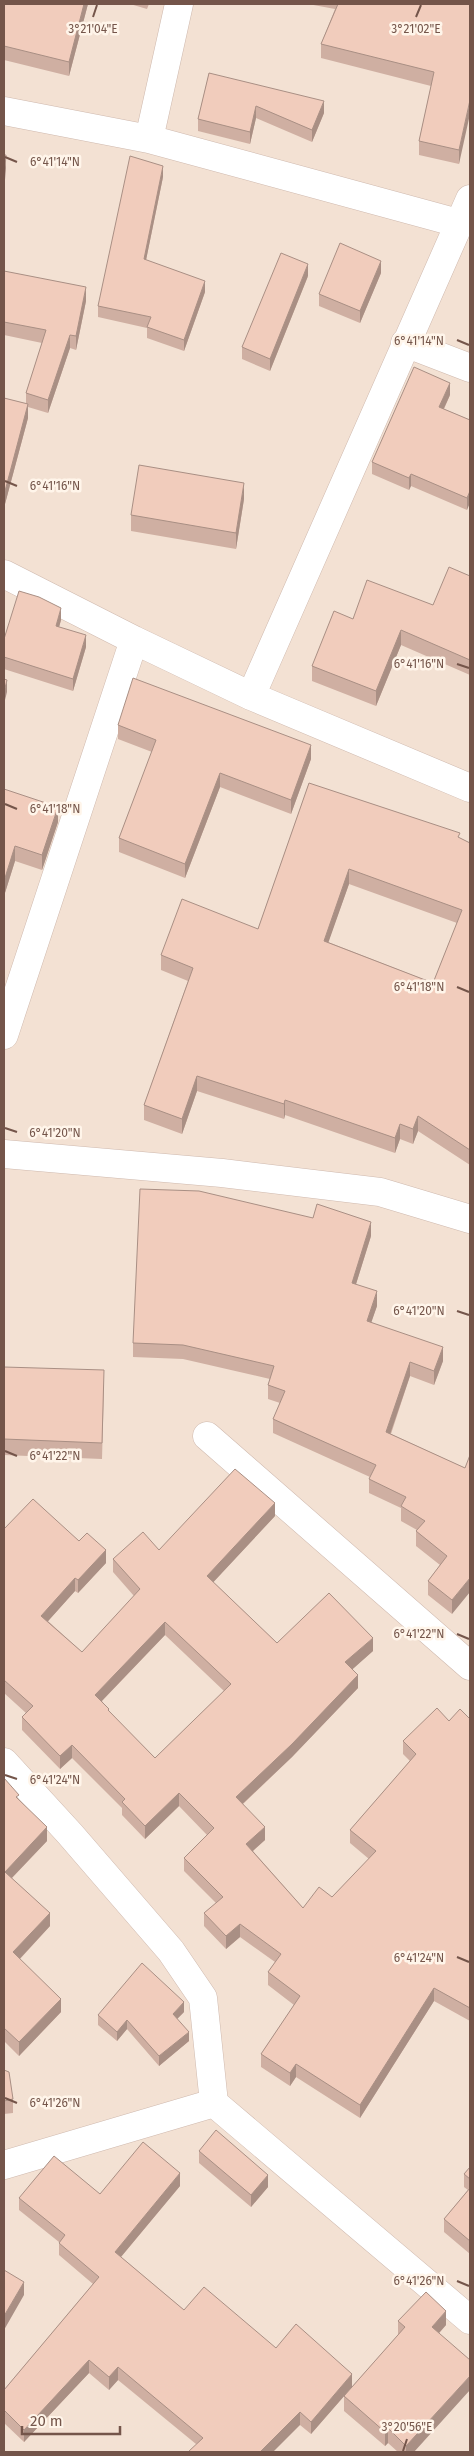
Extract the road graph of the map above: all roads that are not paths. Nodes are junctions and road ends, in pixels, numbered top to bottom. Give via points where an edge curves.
1 (179, 4) edge
2 (4, 111) edge
3 (149, 138) junction
4 (470, 199) edge
5 (458, 223) junction
6 (405, 343) junction
7 (470, 368) edge
8 (4, 574) edge
9 (134, 640) junction
10 (251, 696) junction
11 (470, 788) edge
12 (4, 1035) edge
13 (4, 1154) edge
14 (470, 1219) edge
15 (207, 1436) dead end
16 (470, 1666) edge
17 (4, 1762) edge
18 (214, 2103) junction
19 (4, 2166) edge
20 (470, 2320) edge

1 - 3 street
2 - 3 street
3 - 5 street
4 - 5 street
5 - 6 street
6 - 7 street
6 - 10 street
8 - 9 street
9 - 10 street
9 - 12 street
10 - 11 street
13 - 14 street via 222,1173 380,1192
15 - 16 street
17 - 18 street via 171,1951 203,1998
18 - 19 street
18 - 20 street

